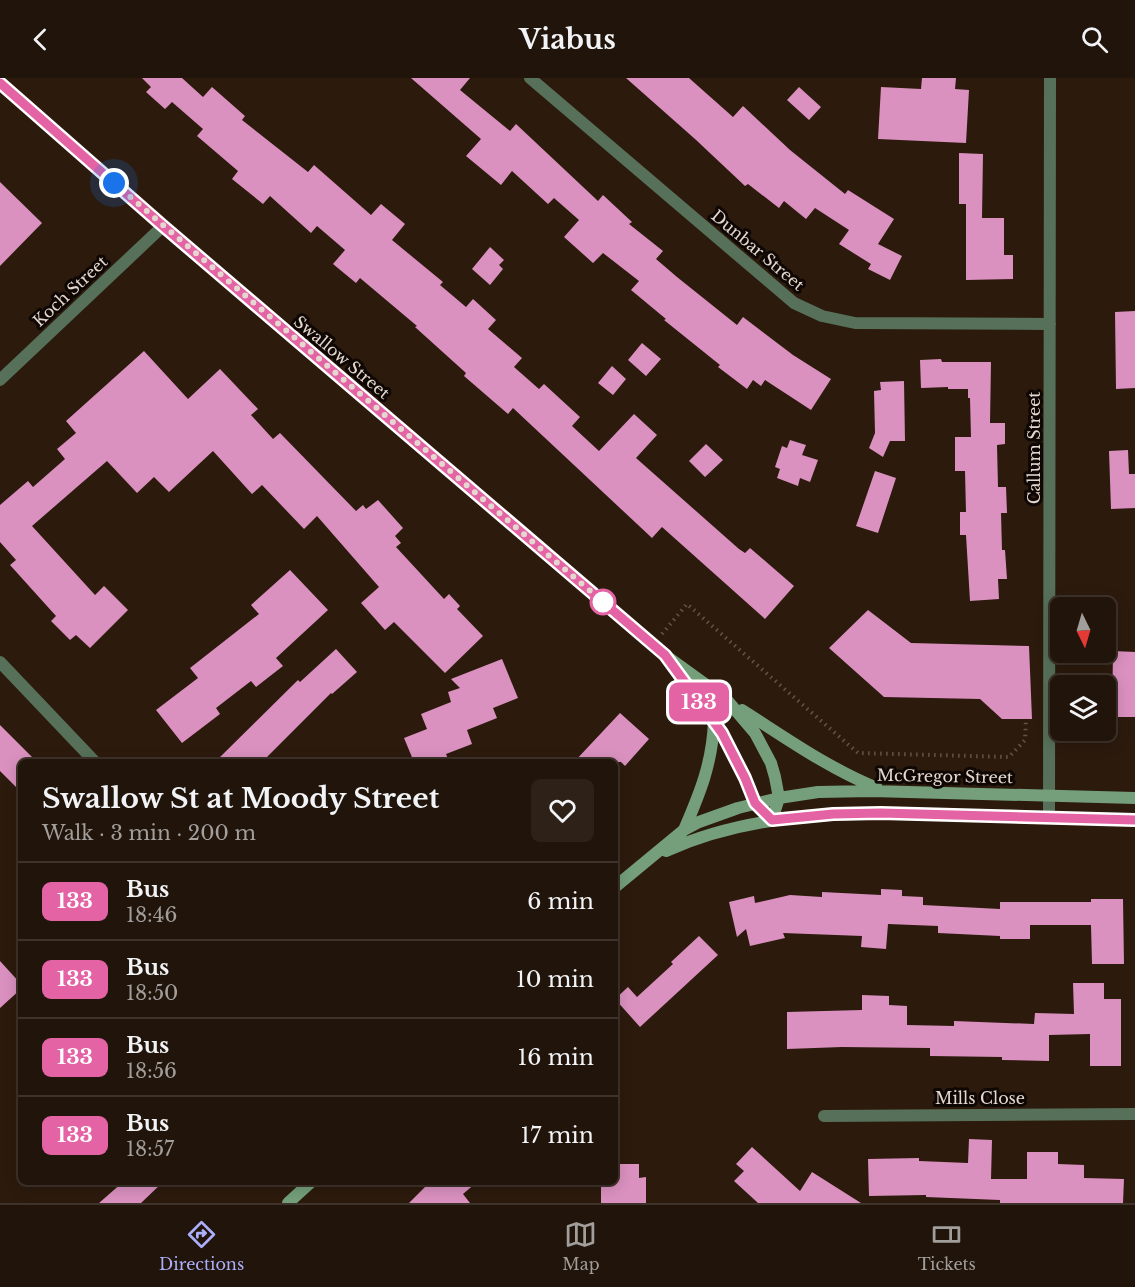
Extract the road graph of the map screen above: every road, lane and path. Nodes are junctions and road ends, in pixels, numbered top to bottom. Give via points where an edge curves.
1 (530, 78) edge
2 (1050, 78) edge
3 (0, 83) edge
4 (163, 226) junction
5 (1050, 324) junction
6 (0, 380) edge
7 (653, 645) junction
8 (665, 655) junction
9 (0, 662) edge
10 (726, 699) junction
11 (1026, 719) dead end
12 (714, 722) junction
13 (92, 759) edge
14 (882, 791) junction
15 (1048, 794) junction
16 (779, 798) junction
17 (1135, 798) edge
18 (755, 803) junction
19 (1048, 818) junction
20 (772, 820) junction
21 (1135, 820) edge
22 (684, 830) junction
23 (654, 856) junction
24 (618, 885) edge
25 (1135, 1114) edge
26 (824, 1116) dead end
27 (307, 1185) edge
28 (288, 1203) edge

1 - 5 street, Dunbar Street via 794,303 822,316 855,323
2 - 5 street, Callum Street
3 - 4 street, Swallow Street
4 - 6 street, Koch Street
4 - 7 street, Swallow Street
5 - 15 street, Callum Street
7 - 8 street, Swallow Street
7 - 11 path via 687,604 858,753 1009,756 1025,740
8 - 10 street, Swallow Street
8 - 12 street, Swallow Street
9 - 13 street
10 - 14 street via 808,753
10 - 16 street, Swallow Street via 765,748
12 - 18 street, Swallow Street
12 - 22 street via 708,769
14 - 15 street, McGregor Street
14 - 16 street, McGregor Street via 818,792
15 - 17 street, McGregor Street
15 - 19 street, Callum Street
16 - 18 street, McGregor Street
16 - 20 street
18 - 20 street, Swallow Street
18 - 22 street, McGregor Street
19 - 20 street via 881,813
19 - 21 street
20 - 23 street via 705,835
22 - 23 street
23 - 24 street
25 - 26 street, Mills Close
27 - 28 street

